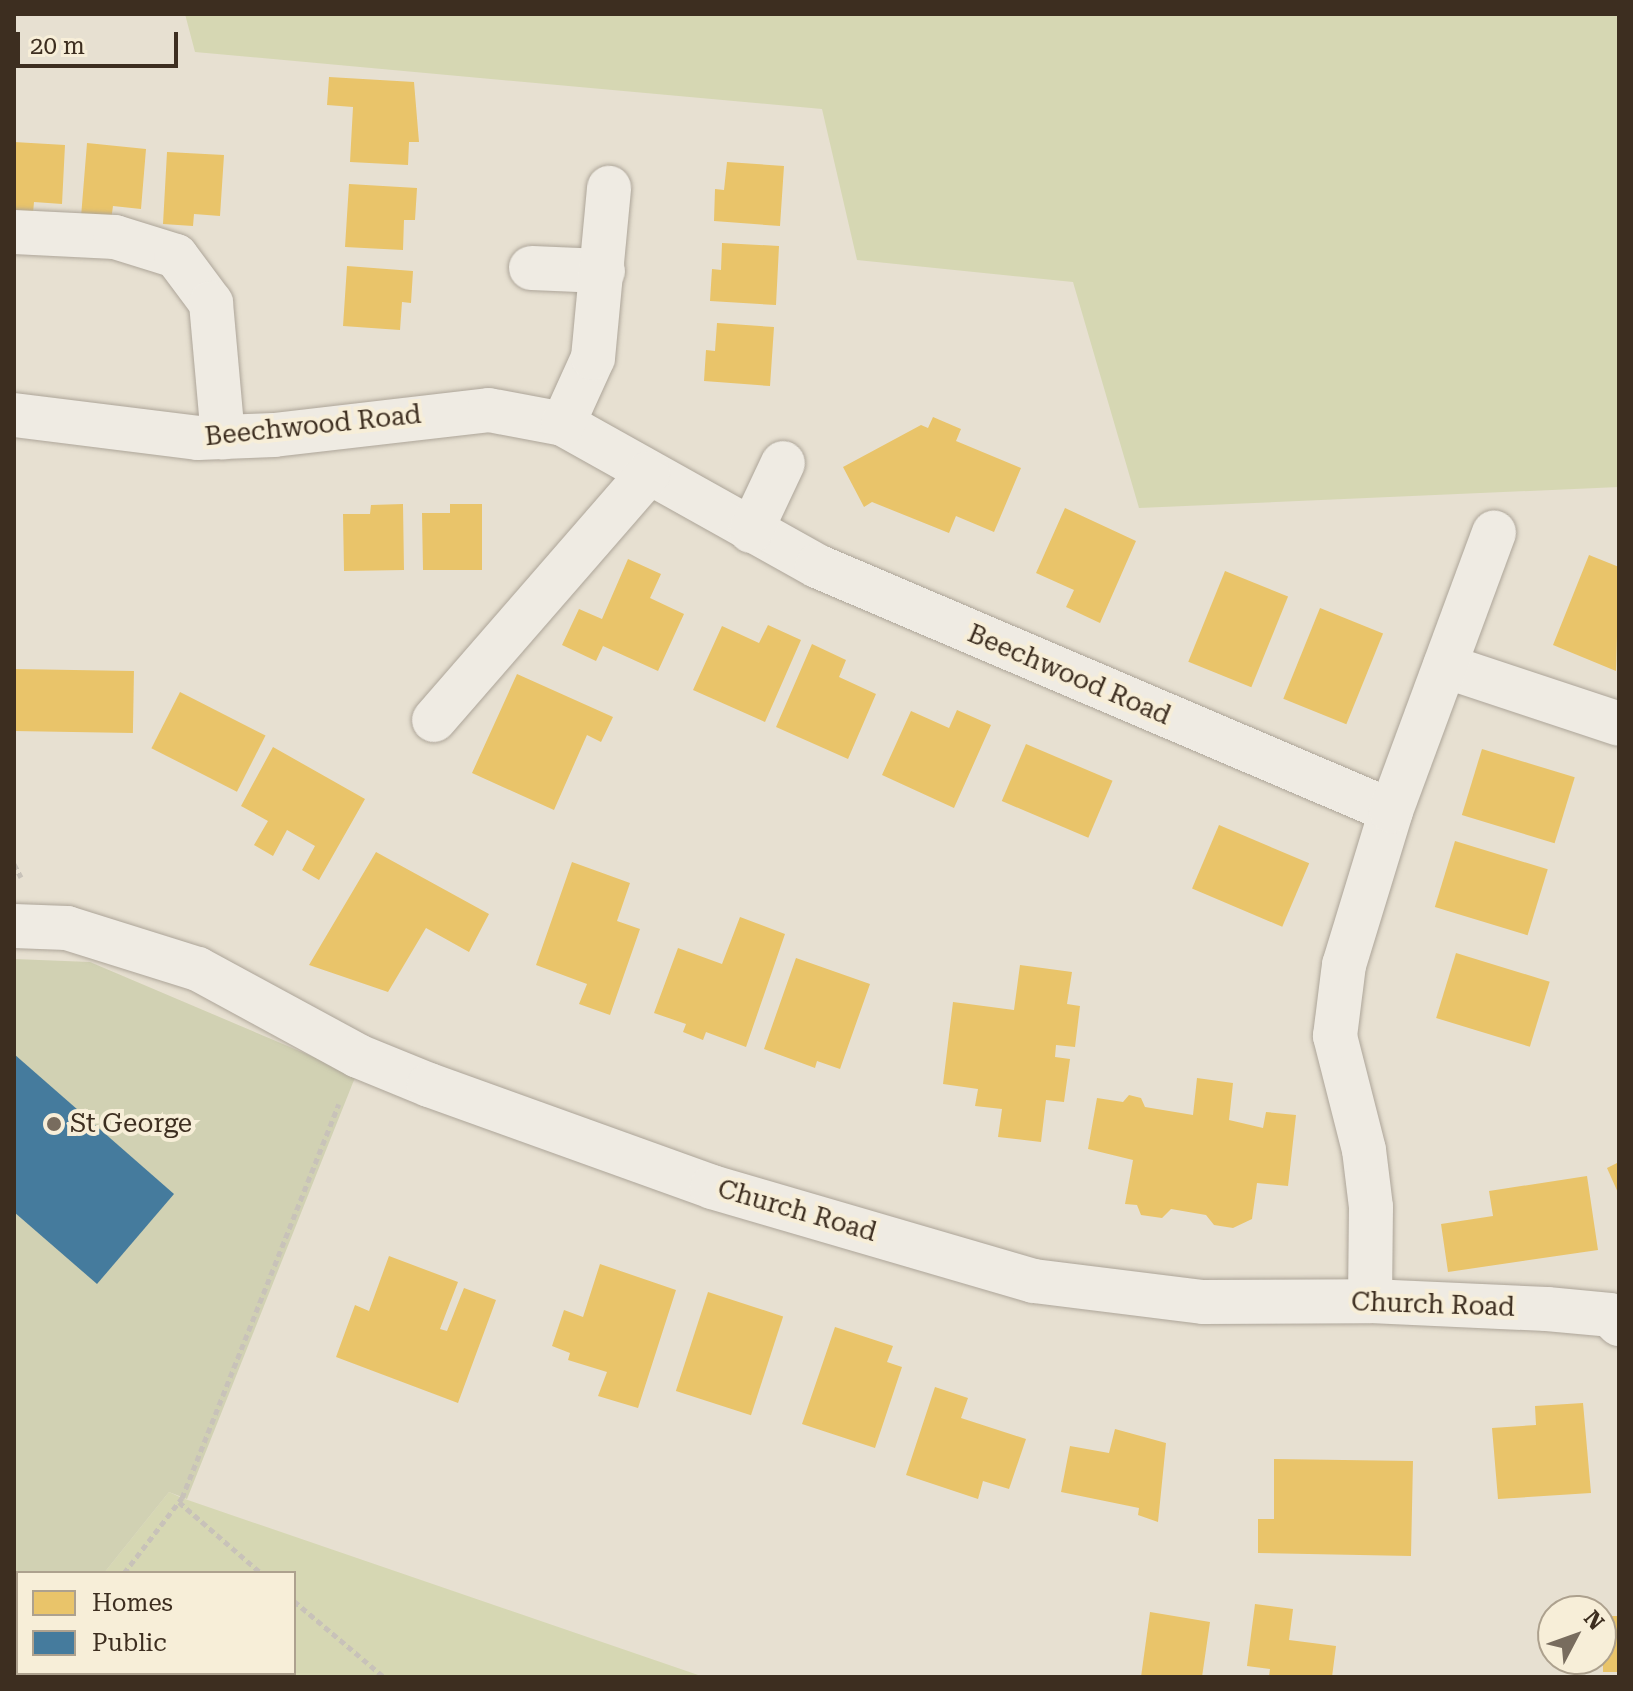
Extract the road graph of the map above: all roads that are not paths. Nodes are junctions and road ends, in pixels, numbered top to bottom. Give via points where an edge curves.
1 (609, 188) dead end
2 (14, 232) edge
3 (531, 268) dead end
4 (603, 271) junction
5 (14, 415) edge
6 (563, 424) junction
7 (223, 437) junction
8 (783, 463) dead end
9 (648, 474) junction
10 (751, 531) junction
11 (1494, 532) dead end
12 (1445, 666) junction
13 (434, 720) dead end
14 (1619, 724) edge
15 (1391, 811) junction
16 (14, 926) edge
17 (1370, 1301) junction
18 (1616, 1316) edge

1 - 4 street
2 - 7 street via 115,237 153,245 186,265 211,303
3 - 4 street
4 - 6 street via 593,358
5 - 7 street, Beechwood Road via 110,430
6 - 7 street, Beechwood Road via 489,410
6 - 9 street, Beechwood Road
8 - 10 street
9 - 10 street, Beechwood Road
9 - 13 street
10 - 15 street, Beechwood Road via 983,639
11 - 12 street
12 - 14 street
12 - 15 street
15 - 17 street via 1344,965 1335,1036 1370,1193
16 - 17 street, Church Road via 67,928 198,969 358,1056 712,1187 1034,1281 1203,1302
17 - 18 street, Church Road

